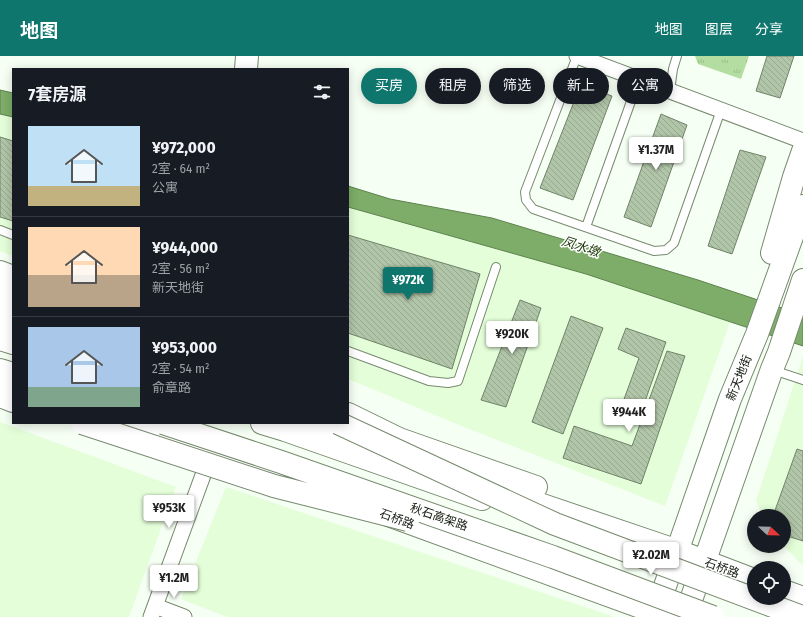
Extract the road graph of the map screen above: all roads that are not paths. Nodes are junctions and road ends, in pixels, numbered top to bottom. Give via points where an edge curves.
1 (247, 56) edge
2 (577, 56) edge
3 (677, 56) edge
4 (246, 68) edge
5 (673, 68) edge
6 (617, 71) edge
7 (673, 92) edge
8 (630, 104) edge
9 (721, 110) junction
10 (803, 141) edge
11 (803, 151) edge
12 (803, 206) edge
13 (586, 227) junction
14 (0, 230) edge
15 (12, 235) edge
16 (496, 267) dead end
17 (0, 272) edge
18 (12, 277) edge
19 (0, 286) edge
20 (12, 290) edge
21 (800, 292) edge
22 (764, 298) junction
23 (0, 307) edge
24 (12, 312) edge
25 (0, 321) edge
26 (12, 325) edge
27 (0, 340) edge
28 (12, 343) edge
29 (349, 351) edge
30 (776, 360) junction
31 (0, 370) edge
32 (12, 374) edge
33 (803, 380) edge
34 (0, 383) edge
35 (12, 387) edge
36 (0, 396) edge
37 (12, 401) edge
38 (349, 414) edge
39 (85, 424) edge
40 (128, 424) edge
41 (166, 424) edge
42 (265, 424) edge
43 (306, 424) edge
44 (340, 424) edge
45 (212, 451) junction
46 (555, 524) junction
47 (678, 552) junction
48 (553, 557) junction
49 (705, 561) junction
50 (747, 577) edge
51 (791, 594) edge
52 (803, 598) edge
53 (153, 612) edge
54 (660, 616) edge
55 (184, 617) edge
56 (685, 617) edge
57 (713, 617) edge
58 (802, 617) edge

1 - 4 main road
2 - 6 street
2 - 13 lane via 525,192 526,200 533,209
3 - 5 lane
7 - 9 street
8 - 13 lane
9 - 10 street
9 - 13 lane via 674,243 666,250 654,251
11 - 22 main road via 794,177
12 - 22 main road
14 - 15 lane
16 - 29 lane via 458,381 429,381
17 - 18 main road
19 - 20 main road
21 - 30 main road
22 - 47 main road, 新天地街
23 - 24 main road
25 - 26 main road
27 - 28 main road
30 - 33 lane
30 - 49 main road
31 - 32 main road
34 - 35 main road
36 - 37 main road
38 - 47 main road via 399,439 645,526
39 - 48 main road, bridge via 274,486
40 - 45 main road, 石桥路
41 - 48 main road, 秋石高架路, bridge
42 - 46 main road, bridge
43 - 47 main road, 石桥路
44 - 46 main road, bridge
45 - 53 street
45 - 54 main road, 石桥路
46 - 58 main road, bridge
47 - 49 main road, 石桥路
47 - 54 main road, 新天地街
48 - 57 main road, 秋石高架路, bridge
49 - 50 main road, 石桥路
49 - 56 main road
51 - 52 main road
53 - 55 street

